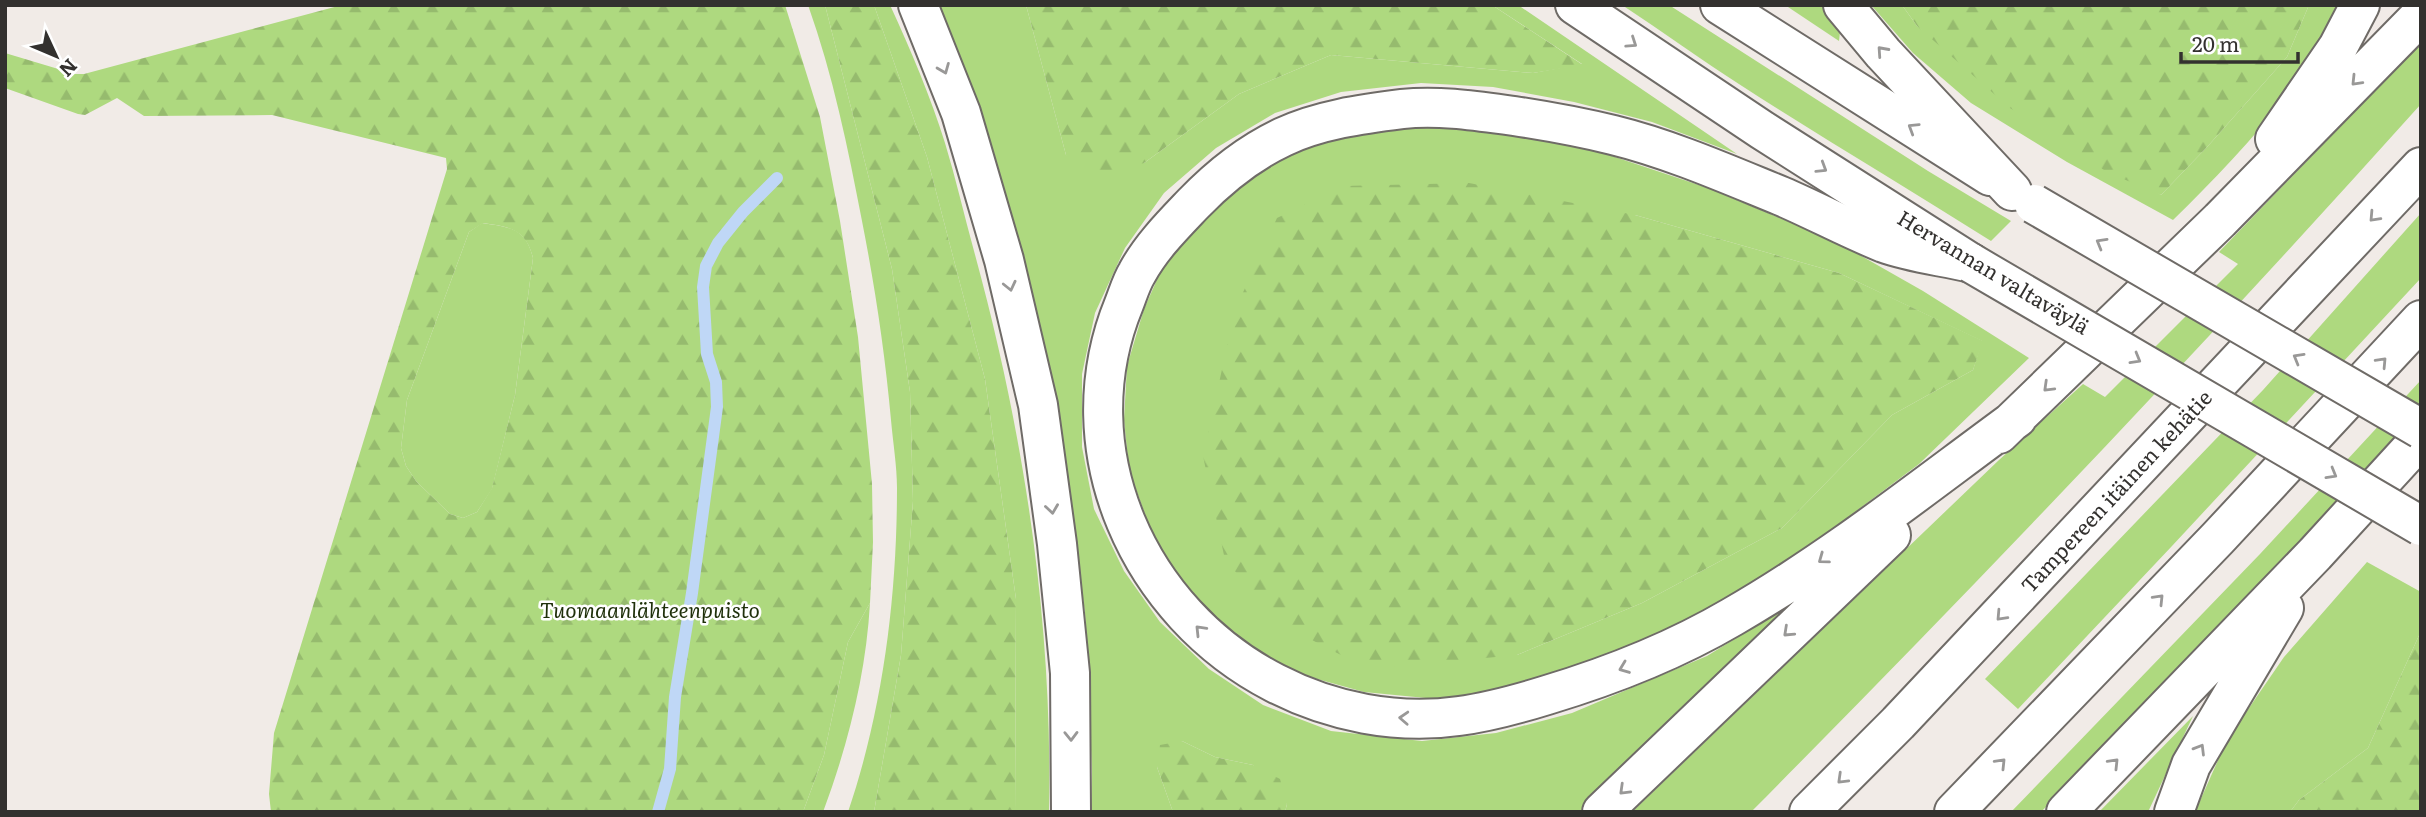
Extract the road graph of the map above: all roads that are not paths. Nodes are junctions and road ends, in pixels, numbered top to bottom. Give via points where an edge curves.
1 (918, 5) edge
2 (1575, 5) edge
3 (1720, 5) edge
4 (1843, 5) edge
5 (2360, 5) edge
6 (2421, 15) edge
7 (2421, 167) edge
8 (2023, 198) junction
9 (2220, 220) junction
10 (1971, 262) junction
11 (2421, 320) edge
12 (2017, 418) junction
13 (2421, 429) edge
14 (2421, 438) edge
15 (2421, 526) edge
16 (2315, 554) junction
17 (1071, 812) edge
18 (1602, 812) edge
19 (1808, 812) edge
20 (1954, 812) edge
21 (2066, 812) edge
22 (2174, 812) edge

1 -> 17 highway via 961,113 1004,260 1038,405 1070,673
2 -> 10 highway, Hervannan valtaväylä
8 -> 3 highway
8 -> 4 highway
5 - 9 highway via 2338,47
6 -> 9 highway
7 -> 19 highway, Tampereen itäinen kehätie via 1908,714
13 -> 8 highway, bridge
9 -> 12 highway
12 -> 10 highway via 1805,573 1728,620 1649,659 1578,686 1459,716 1404,719 1347,711 1296,695 1246,668 1205,636 1163,589 1131,535 1111,482 1104,378 1113,332 1137,273 1168,230 1239,163 1284,136 1332,120 1408,108 1472,110 1617,136 1691,160 1888,245
10 -> 15 highway, Hervannan valtaväylä, bridge
20 -> 11 highway
12 -> 18 highway
14 - 16 highway
21 -> 16 highway
22 -> 16 highway via 2191,765

